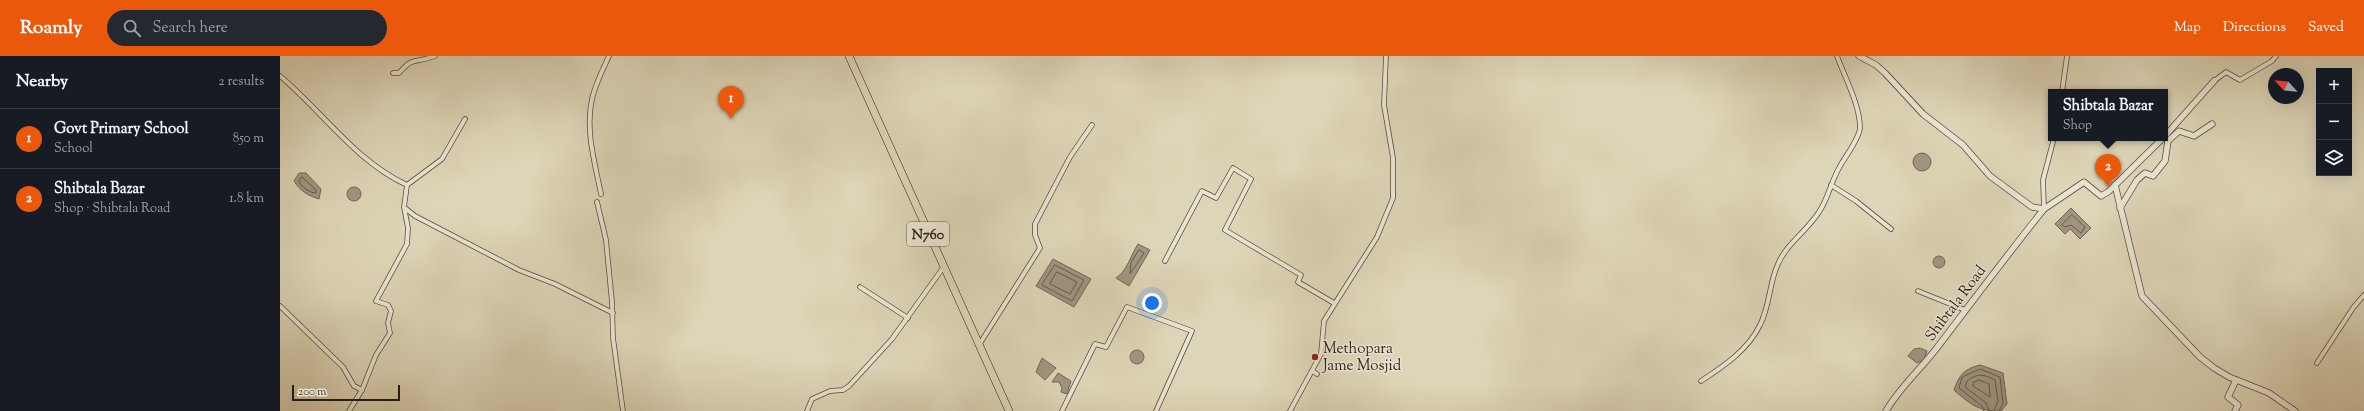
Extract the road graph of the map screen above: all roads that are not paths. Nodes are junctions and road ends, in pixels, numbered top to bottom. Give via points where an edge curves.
1 (435, 56) edge
2 (609, 56) edge
3 (849, 56) edge
4 (1386, 56) edge
5 (1837, 56) edge
6 (1859, 56) edge
7 (2067, 56) edge
8 (2276, 56) edge
9 (393, 73) dead end
10 (280, 76) edge
11 (2214, 81) joint
12 (2062, 89) edge
13 (465, 119) dead end
14 (2212, 124) dead end
15 (1092, 125) dead end
16 (2168, 133) edge
17 (2053, 141) edge
18 (2160, 141) edge
19 (407, 185) junction
20 (1831, 185) junction
21 (2115, 185) junction
22 (600, 194) dead end
23 (597, 202) dead end
24 (404, 207) junction
25 (2120, 208) junction
26 (2044, 209) junction
27 (1891, 229) dead end
28 (1165, 261) dead end
29 (943, 268) junction
30 (860, 287) dead end
31 (1918, 292) dead end
32 (2364, 295) edge
33 (1334, 303) junction
34 (280, 306) edge
35 (1965, 310) junction
36 (613, 313) junction
37 (908, 318) junction
38 (979, 346) junction
39 (2317, 363) dead end
40 (1312, 371) junction
41 (1318, 374) dead end
42 (2236, 380) junction
43 (1701, 381) dead end
44 (362, 390) junction
45 (350, 411) edge
46 (624, 411) edge
47 (807, 411) edge
48 (1009, 411) edge
49 (1062, 411) edge
50 (1156, 411) edge
51 (1290, 411) edge
52 (1886, 411) edge
53 (2235, 411) edge
54 (2295, 411) edge

1 - 9 street via 410,57 399,73
2 - 22 street via 592,98 591,109 592,150
3 - 29 highway, N760
4 - 33 street via 1384,105 1392,158 1393,198 1377,237
5 - 20 street via 1855,103 1860,129
6 - 26 street via 1885,73 1923,114 1963,145 2001,186 2032,207
7 - 12 street
8 - 11 street via 2272,62 2240,80 2226,72
10 - 19 street via 299,92 312,109 348,141 354,150 390,177
11 - 16 street, Shibtala Road
13 - 19 street via 442,159
14 - 25 street via 2194,136 2179,131 2168,141 2165,161 2153,176 2145,173 2137,180
15 - 38 street via 1070,157 1035,224 1035,235 1040,248
17 - 26 street via 2043,180
18 - 21 street, Shibtala Road
19 - 24 street
20 - 27 street
20 - 43 street via 1820,212 1781,257 1772,279 1760,325 1728,363
21 - 25 street
21 - 26 street, Shibtala Road via 2101,196 2084,182
23 - 36 street via 606,240
24 - 36 street via 415,216 519,270 555,284
24 - 44 street via 408,228 407,244 376,301 388,306 391,311 388,323 390,333 376,355
25 - 42 street via 2142,296 2200,358
26 - 35 street, Shibtala Road via 2000,262
28 - 33 street via 1202,191 1216,198 1233,168 1251,179 1225,230 1301,275 1298,282
29 - 37 street
29 - 38 highway, N760
30 - 37 street
31 - 35 street
32 - 39 street
33 - 40 street via 1322,325 1321,354
34 - 44 street via 343,367 354,386
35 - 52 street, Shibtala Road via 1934,352 1905,382
36 - 46 street via 613,338
37 - 47 street via 849,386 812,399
38 - 48 highway, N760
40 - 41 street
40 - 51 street
42 - 53 street via 2228,397 2238,405
42 - 54 street via 2269,393
44 - 45 street
49 - 50 street via 1095,344 1106,347 1127,307 1192,331

